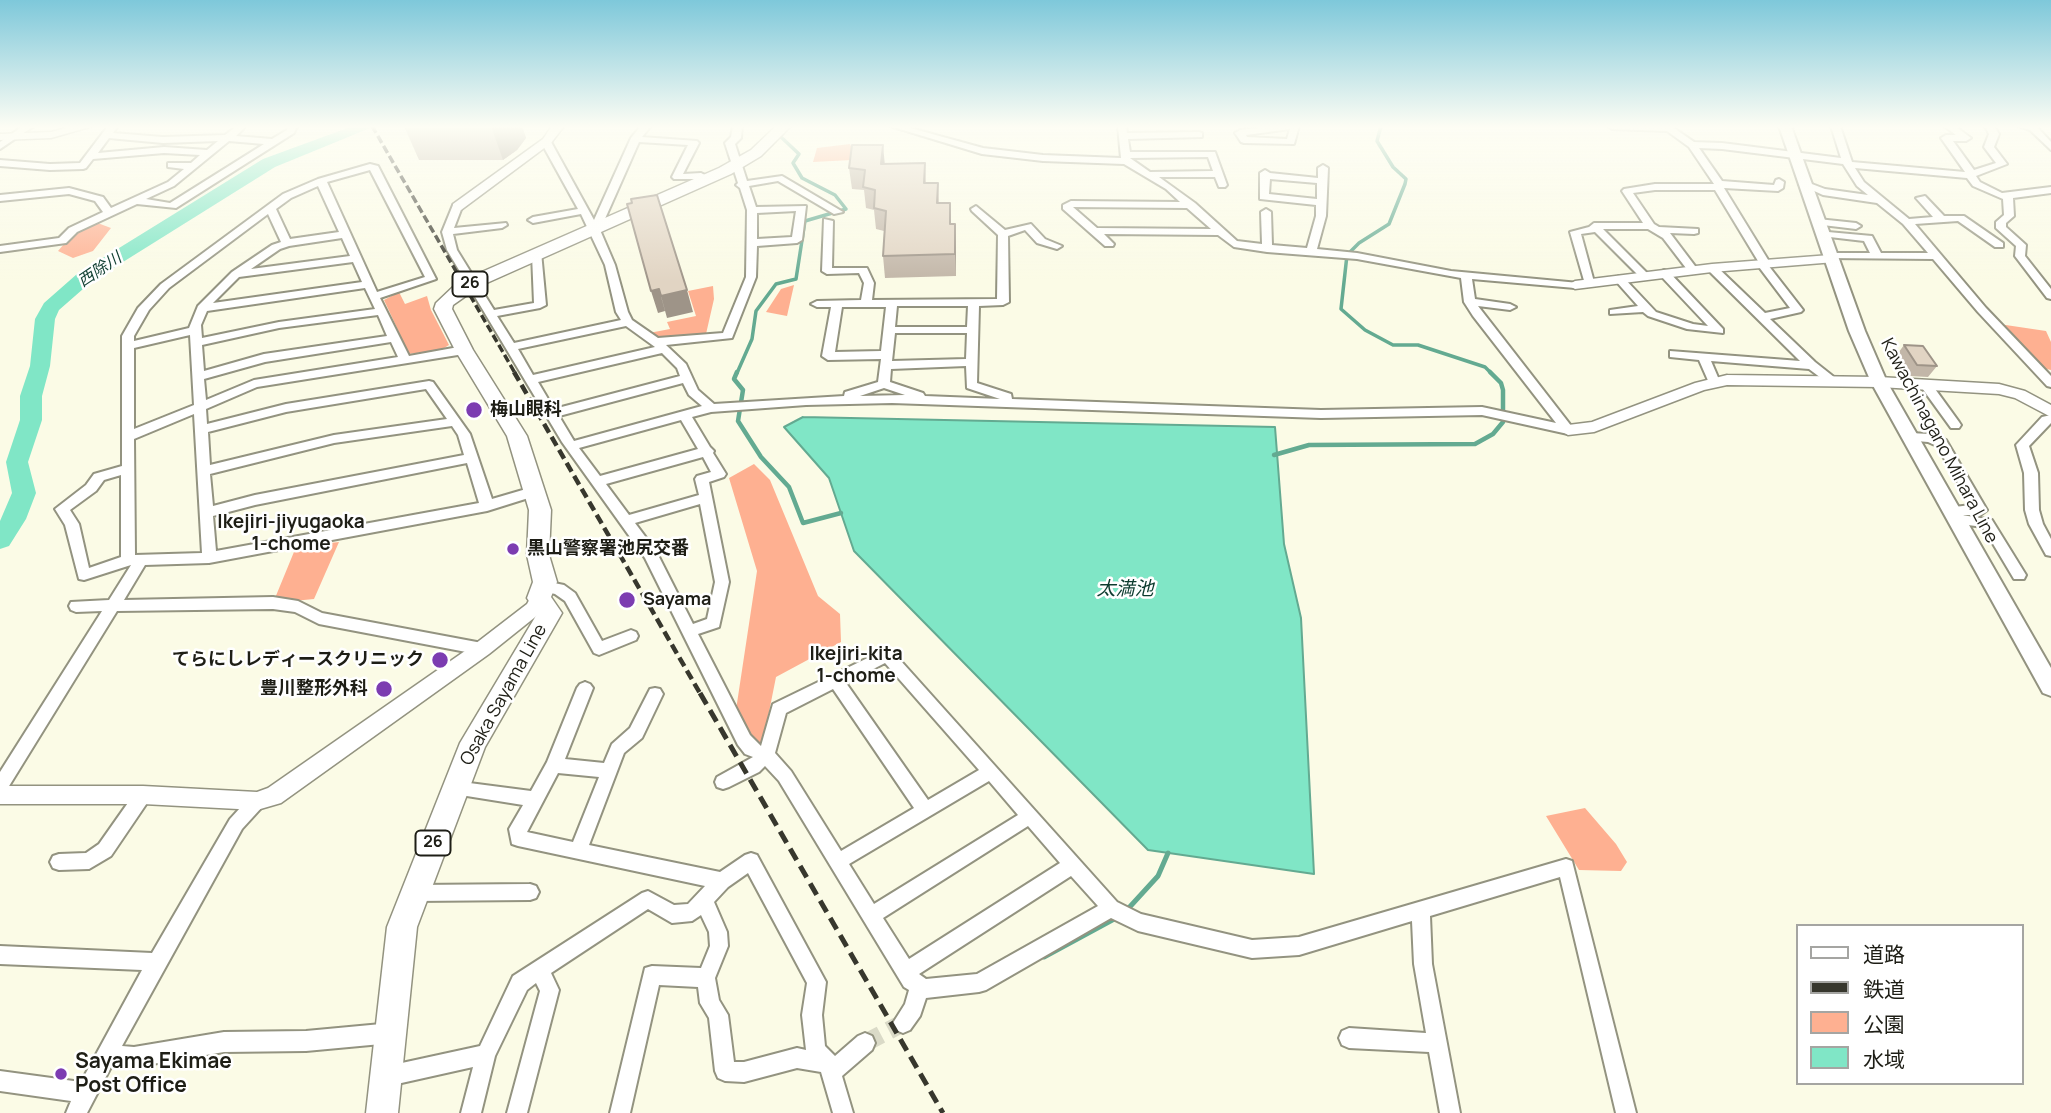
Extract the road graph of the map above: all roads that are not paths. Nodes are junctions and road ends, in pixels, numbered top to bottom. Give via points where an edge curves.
1 (178, 178) edge
2 (216, 178) edge
3 (332, 178) edge
4 (379, 178) edge
5 (497, 178) edge
6 (565, 178) edge
7 (620, 178) edge
8 (740, 178) edge
9 (1157, 178) edge
10 (1219, 178) edge
11 (1265, 178) edge
12 (1293, 178) edge
13 (1323, 178) edge
14 (1714, 178) edge
15 (1802, 178) edge
16 (1857, 178) edge
17 (1974, 178) edge
18 (708, 179) edge
19 (321, 181) junction
20 (1323, 181) junction
21 (1780, 182) dead end
22 (1804, 184) junction
23 (741, 185) junction
24 (1222, 185) dead end
25 (1719, 185) junction
26 (2051, 190) edge
27 (2008, 195) junction
28 (0, 198) edge
29 (1921, 198) dead end
30 (1878, 200) junction
31 (135, 201) junction
32 (1322, 202) junction
33 (1191, 205) junction
34 (457, 207) joint
35 (271, 208) junction
36 (976, 209) dead end
37 (752, 210) junction
38 (583, 211) junction
39 (838, 212) dead end
40 (1265, 212) dead end
41 (108, 213) junction
42 (1940, 218) junction
43 (533, 220) dead end
44 (828, 221) dead end
45 (1907, 222) junction
46 (502, 225) dead end
47 (1594, 226) dead end
48 (1856, 226) dead end
49 (1653, 228) junction
50 (1819, 228) junction
51 (595, 230) junction
52 (1093, 231) junction
53 (1694, 231) dead end
54 (447, 232) junction
55 (1221, 232) junction
56 (346, 234) junction
57 (1003, 234) junction
58 (287, 243) junction
59 (750, 243) junction
60 (1110, 244) dead end
61 (1998, 245) dead end
62 (1058, 246) dead end
63 (1266, 249) junction
64 (1, 250) edge
65 (1311, 252) junction
66 (537, 254) junction
67 (1876, 254) junction
68 (1937, 256) junction
69 (357, 258) junction
70 (1830, 258) junction
71 (1763, 263) junction
72 (1712, 268) junction
73 (1693, 270) junction
74 (1664, 273) junction
75 (236, 274) junction
76 (1466, 275) junction
77 (1644, 275) junction
78 (1619, 279) junction
79 (474, 282) junction
80 (1589, 282) junction
81 (369, 284) junction
82 (1574, 285) joint
83 (374, 296) junction
84 (2051, 296) edge
85 (974, 302) junction
86 (1470, 302) junction
87 (866, 303) junction
88 (892, 303) junction
89 (817, 304) dead end
90 (836, 304) junction
91 (1510, 307) dead end
92 (202, 308) junction
93 (1646, 308) junction
94 (382, 311) junction
95 (1614, 312) dead end
96 (491, 314) junction
97 (1763, 317) junction
98 (628, 322) junction
99 (889, 330) junction
100 (973, 330) junction
101 (195, 336) junction
102 (395, 338) junction
103 (660, 345) junction
104 (128, 346) junction
105 (510, 347) junction
106 (464, 350) junction
107 (1675, 354) dead end
108 (1704, 357) junction
109 (405, 360) junction
110 (886, 360) junction
111 (972, 362) junction
112 (1813, 366) junction
113 (197, 377) junction
114 (686, 378) junction
115 (533, 379) junction
116 (1833, 381) junction
117 (1714, 382) junction
118 (1879, 382) junction
119 (2051, 383) edge
120 (884, 384) junction
121 (1926, 385) junction
122 (835, 400) junction
123 (931, 400) junction
124 (1022, 403) junction
125 (198, 408) junction
126 (711, 408) junction
127 (2050, 412) edge
128 (552, 414) junction
129 (685, 416) junction
130 (454, 422) junction
131 (1955, 425) dead end
132 (200, 430) junction
133 (1568, 430) junction
134 (1909, 436) junction
135 (128, 437) junction
136 (571, 446) junction
137 (708, 451) junction
138 (471, 458) junction
139 (128, 469) junction
140 (203, 471) junction
141 (600, 481) junction
142 (533, 492) junction
143 (706, 498) junction
144 (487, 506) junction
145 (205, 513) junction
146 (1954, 515) junction
147 (628, 520) junction
148 (2051, 551) edge
149 (209, 558) junction
150 (134, 561) junction
151 (2020, 575) dead end
152 (541, 592) junction
153 (76, 606) dead end
154 (114, 606) junction
155 (689, 631) junction
156 (631, 636) dead end
157 (482, 649) junction
158 (836, 681) junction
159 (2051, 687) edge
160 (585, 688) dead end
161 (655, 694) dead end
162 (766, 755) junction
163 (554, 765) junction
164 (609, 771) junction
165 (990, 772) junction
166 (723, 782) dead end
167 (0, 786) edge
168 (454, 788) junction
169 (0, 795) edge
170 (143, 795) junction
171 (535, 799) junction
172 (257, 801) junction
173 (925, 810) junction
174 (1030, 816) junction
175 (578, 850) junction
176 (839, 861) junction
177 (60, 862) dead end
178 (1073, 866) junction
179 (722, 881) junction
180 (530, 891) dead end
181 (415, 893) junction
182 (704, 901) junction
183 (1111, 908) junction
184 (1421, 910) junction
185 (872, 915) junction
186 (0, 955) edge
187 (157, 962) junction
188 (539, 970) junction
189 (906, 972) junction
190 (706, 978) junction
191 (920, 987) junction
192 (903, 1023) tunnel mouth
193 (392, 1033) junction
194 (1349, 1038) dead end
195 (1437, 1043) junction
196 (865, 1044) tunnel mouth
197 (486, 1054) junction
198 (107, 1055) junction
199 (830, 1068) junction
200 (388, 1076) junction
201 (0, 1081) edge
202 (86, 1093) junction
203 (76, 1113) edge
204 (382, 1113) edge
205 (471, 1113) edge
206 (517, 1113) edge
207 (620, 1113) edge
208 (843, 1113) edge
209 (1450, 1113) edge
210 (1626, 1113) edge

1 - 31 street
2 - 31 street via 172,206
3 - 19 street
4 - 83 street via 432,279
5 - 34 street
6 - 38 street
7 - 51 street
8 - 23 street
9 - 33 street
10 - 24 street
11 - 32 street via 1264,197
12 - 20 street
13 - 20 street
14 - 25 street
15 - 22 main road, Kawachinagano Mihara Line
16 - 30 street
17 - 27 street via 1985,190
18 - 51 main road, Osaka Sayama Line / 26
19 - 35 street
19 - 56 street
20 - 32 street
21 - 25 street via 1778,188
22 - 30 street via 1823,192
22 - 50 main road, Kawachinagano Mihara Line
23 - 37 street
23 - 39 street via 779,178
25 - 49 street via 1627,191
25 - 71 street
26 - 27 street
27 - 84 street via 2009,216 2001,228 2021,245 2020,256
28 - 41 street via 69,191 99,199
29 - 42 street
30 - 45 street
31 - 41 street
32 - 65 street
33 - 52 street via 1067,207
33 - 55 street
34 - 54 street
35 - 58 street
35 - 104 street via 164,286 144,308 128,336
36 - 57 street
37 - 59 street
37 - 59 street via 802,208 797,240
38 - 43 street
38 - 51 street
40 - 63 street
41 - 64 street via 73,230 62,241
42 - 45 street
42 - 61 street via 1960,218
44 - 87 street via 827,271 863,270 869,283
45 - 68 street
46 - 54 street
47 - 49 street
48 - 50 street
49 - 53 street
49 - 73 street via 1667,236
50 - 67 street via 1868,238
50 - 70 main road, Kawachinagano Mihara Line
51 - 66 main road, Osaka Sayama Line / 26
51 - 98 street
52 - 55 street
52 - 60 street
54 - 79 street via 452,250
55 - 63 street via 1234,244
56 - 58 street
56 - 69 street
57 - 62 street via 1027,226 1041,241
57 - 85 street via 1003,302
58 - 75 street
59 - 103 street via 751,277 728,336
63 - 65 street
65 - 76 street
66 - 79 main road, Osaka Sayama Line / 26
66 - 96 street via 540,305
67 - 68 street
67 - 70 street
68 - 119 street
69 - 75 street
69 - 81 street
70 - 71 street
70 - 118 main road, Kawachinagano Mihara Line
71 - 72 street
71 - 97 street via 1797,310
72 - 73 street
72 - 97 street
73 - 74 street
74 - 77 street
74 - 93 street via 1718,331 1691,327 1651,314
75 - 92 street
76 - 82 street
76 - 86 street
77 - 78 street
77 - 80 street via 1597,229 1574,232
78 - 80 street
78 - 93 street
79 - 96 street
79 - 106 main road, Osaka Sayama Line / 26 via 443,309
80 - 82 street
81 - 83 street
81 - 92 street
83 - 94 street
85 - 88 street
85 - 100 street
86 - 91 street
86 - 133 street
87 - 88 street
87 - 90 street
88 - 99 street
89 - 90 street
90 - 110 street via 828,356
92 - 101 street
93 - 95 street
94 - 101 street
94 - 102 street
96 - 105 street
97 - 112 street
98 - 103 street
98 - 105 street
99 - 100 street
99 - 110 street
100 - 111 street
101 - 104 street
101 - 113 street
102 - 109 street
102 - 113 street via 264,358
103 - 114 street
103 - 115 street
104 - 135 street
105 - 115 street
106 - 109 street
106 - 142 main road, Osaka Sayama Line / 26 via 517,436
107 - 108 street
108 - 112 street
108 - 117 street
109 - 125 street via 254,384
110 - 111 street
110 - 120 street
111 - 124 street via 971,385
112 - 116 street
113 - 125 street
114 - 126 street via 701,402
114 - 128 street
115 - 128 street
116 - 117 street
116 - 118 street
117 - 133 street via 1594,427
118 - 121 street
118 - 134 main road, Kawachinagano Mihara Line
120 - 122 street
120 - 123 street
121 - 127 street via 2010,391
121 - 131 street
122 - 123 street
122 - 126 street
123 - 124 street
124 - 133 street via 1321,414 1482,411
125 - 132 street
125 - 135 street
126 - 129 street
127 - 148 street via 2022,445 2031,473 2034,517
128 - 136 street
129 - 136 street
129 - 137 street
130 - 132 street via 429,385 286,408
130 - 138 street via 464,434
130 - 140 street via 334,439
132 - 140 street
134 - 146 main road, Kawachinagano Mihara Line
134 - 146 street via 1942,443 1980,510
135 - 139 street
136 - 141 street
137 - 141 street
137 - 143 street via 719,474 702,479
138 - 144 street
138 - 145 street
139 - 150 street
139 - 150 street via 99,477 62,509 72,524 84,575
140 - 145 street
141 - 147 street
142 - 144 street
142 - 152 main road, Osaka Sayama Line / 26 via 540,510
143 - 147 street
143 - 155 street via 720,563 720,593 715,623
144 - 149 street
145 - 149 street
146 - 151 street via 1987,523
146 - 159 main road, Kawachinagano Mihara Line
147 - 155 street via 670,589
149 - 150 street
150 - 154 street
152 - 156 street via 559,589 570,597 599,649
152 - 157 street via 534,609
152 - 168 main road, Osaka Sayama Line / 26 via 550,613 473,743
153 - 154 street
154 - 157 street via 273,603 298,607 319,618
154 - 167 street
155 - 162 street via 744,740
157 - 172 street via 295,782
158 - 162 street via 779,709
158 - 165 street via 887,655
158 - 173 street
160 - 163 street
161 - 164 street via 636,733 618,749
162 - 166 street
162 - 176 street via 785,776
163 - 164 street
163 - 171 street
164 - 175 street
165 - 173 street
165 - 174 street
168 - 171 street
168 - 181 main road, Osaka Sayama Line / 26
169 - 170 street
170 - 172 street
170 - 177 street via 105,850 89,861
171 - 175 street via 518,829 518,838
172 - 187 street via 236,824
173 - 176 street
174 - 178 street
174 - 185 street
175 - 179 street
176 - 185 street
178 - 183 street
178 - 189 street
179 - 182 street
179 - 199 street via 751,861 817,982 814,1040
180 - 181 street
181 - 193 main road, Osaka Sayama Line / 26 via 402,927
182 - 188 street via 692,912 672,914 648,900
182 - 190 street via 719,946
183 - 184 street via 1138,922 1252,949 1299,946
183 - 191 street via 978,983
184 - 195 street via 1423,964
184 - 210 street via 1566,867
185 - 189 street
186 - 187 street
187 - 198 street
188 - 197 street via 520,983
188 - 206 street via 550,990
189 - 191 street
190 - 199 street via 710,1003 718,1016 725,1071 744,1072 797,1058
190 - 207 street via 652,975
191 - 192 street
193 - 198 street via 224,1042 134,1057
193 - 200 main road, Osaka Sayama Line / 26
194 - 195 street
195 - 209 street
196 - 199 street
197 - 200 street
197 - 205 street
198 - 202 street
199 - 208 street
200 - 204 main road, Osaka Sayama Line / 26
201 - 202 street
202 - 203 street

